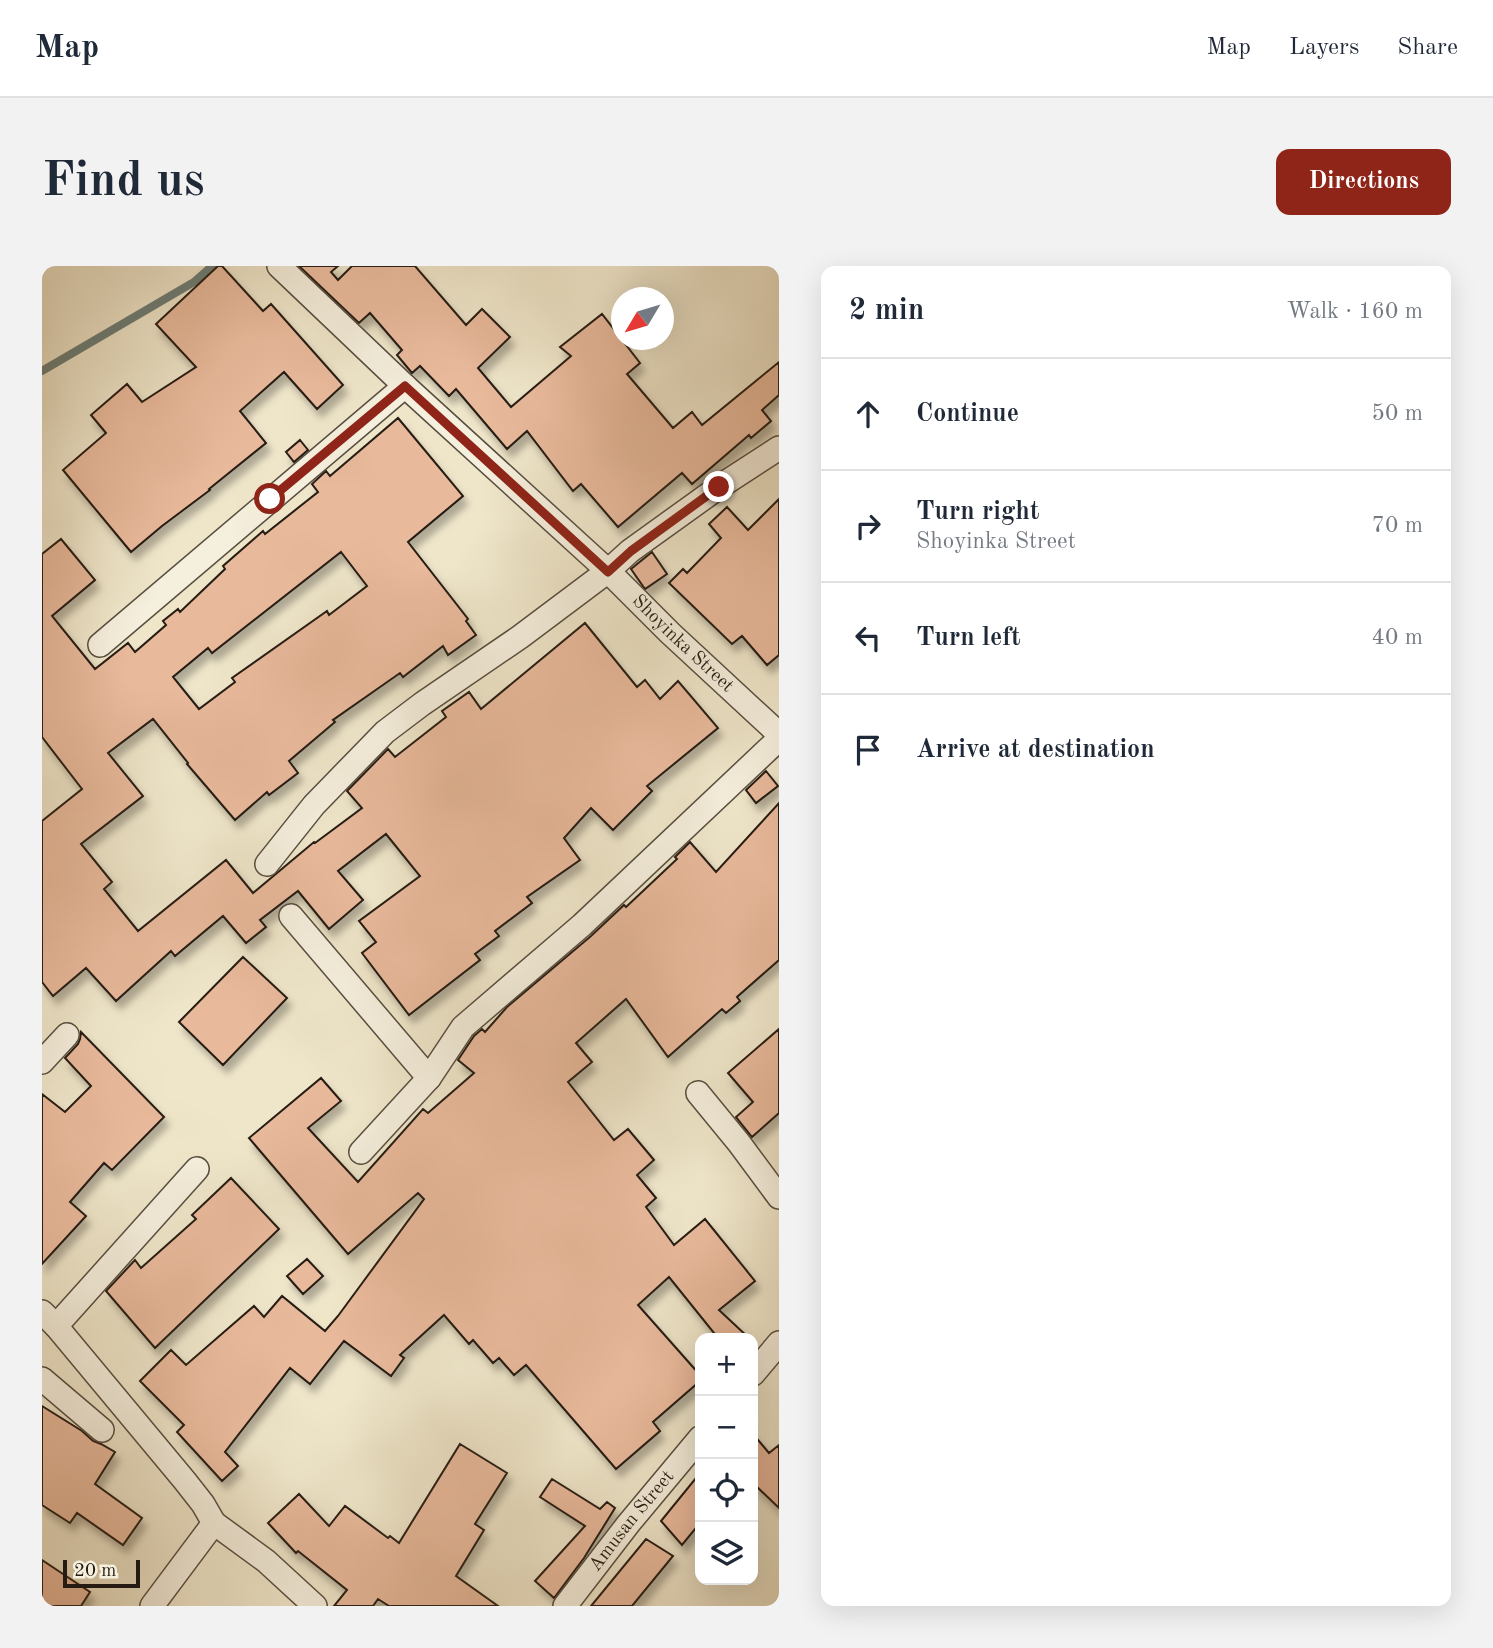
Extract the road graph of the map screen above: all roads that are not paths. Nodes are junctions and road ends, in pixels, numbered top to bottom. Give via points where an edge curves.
1 (279, 266) edge
2 (405, 386) junction
3 (779, 448) edge
4 (608, 572) junction
5 (100, 645) dead end
6 (779, 736) edge
7 (267, 864) dead end
8 (291, 916) dead end
9 (67, 1035) dead end
10 (42, 1062) edge
11 (429, 1078) junction
12 (698, 1093) dead end
13 (361, 1152) dead end
14 (197, 1169) dead end
15 (779, 1197) edge
16 (49, 1319) edge
17 (779, 1343) edge
18 (758, 1368) edge
19 (42, 1379) edge
20 (102, 1430) dead end
21 (695, 1444) edge
22 (214, 1523) junction
23 (152, 1606) edge
24 (315, 1606) edge
25 (565, 1606) edge

1 - 2 street, Shoyinka Street
2 - 4 street, Shoyinka Street
2 - 5 street
3 - 4 street via 719,487
4 - 6 street, Shoyinka Street
4 - 7 street via 386,732 314,805
6 - 11 street via 582,925 463,1027
8 - 11 street
9 - 10 street
11 - 13 street
12 - 15 street
14 - 16 street
16 - 22 street via 185,1481
17 - 18 street
19 - 20 street
21 - 25 street, Amusan Street
22 - 23 street
22 - 24 street via 266,1561

